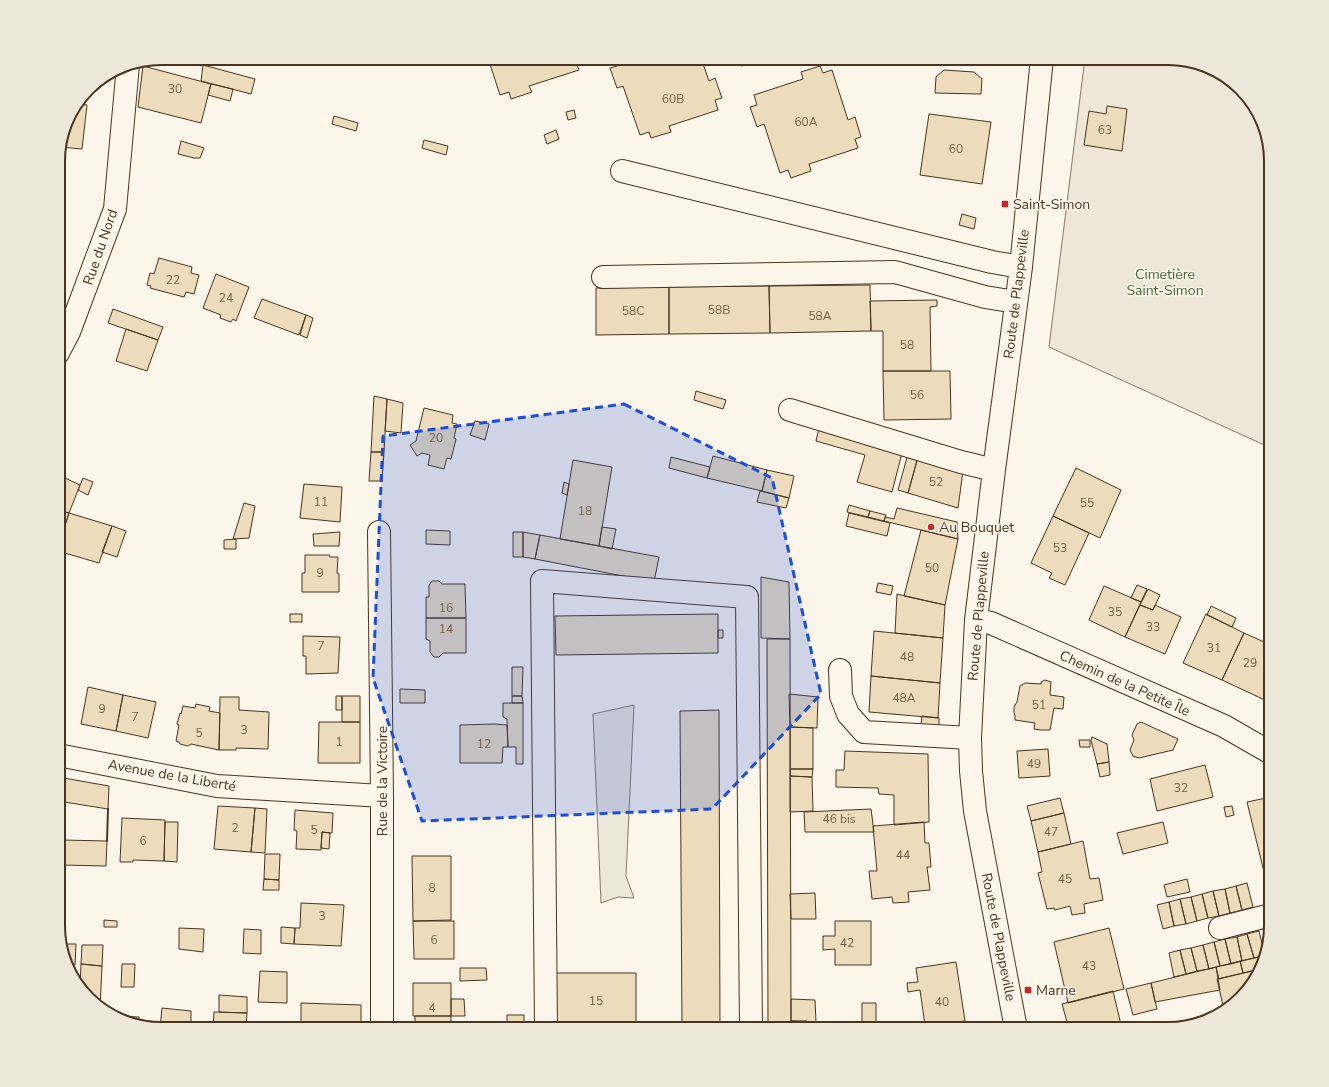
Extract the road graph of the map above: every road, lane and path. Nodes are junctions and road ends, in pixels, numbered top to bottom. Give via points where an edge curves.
1 (1041, 65) edge
2 (127, 71) edge
3 (622, 171) dead end
4 (1021, 267) junction
5 (603, 277) dead end
6 (1016, 302) junction
7 (65, 340) edge
8 (790, 410) dead end
9 (994, 470) junction
10 (379, 532) dead end
11 (976, 620) junction
12 (840, 670) dead end
13 (970, 738) junction
14 (1264, 749) edge
15 (65, 756) edge
16 (382, 796) junction
17 (1264, 917) edge
18 (1220, 928) dead end
19 (382, 1022) edge
20 (546, 1022) edge
21 (751, 1022) edge
22 (1015, 1022) edge

1 - 4 street, Route de Plappeville
2 - 7 street, Rue du Nord via 115,209
3 - 4 street
4 - 6 street, Route de Plappeville
5 - 6 street via 895,272 985,297
6 - 9 street, Route de Plappeville
8 - 9 street
9 - 11 street, Route de Plappeville
10 - 16 street, Rue de la Victoire
11 - 13 street, Route de Plappeville
11 - 14 street, Chemin de la Petite Île via 991,624 1224,726
12 - 13 street via 841,696 848,714 864,732
13 - 22 street, Route de Plappeville via 975,811
15 - 16 street, Avenue de la Liberté via 217,786
16 - 19 street, Rue de la Victoire
17 - 18 street
20 - 21 street via 542,580 747,598

